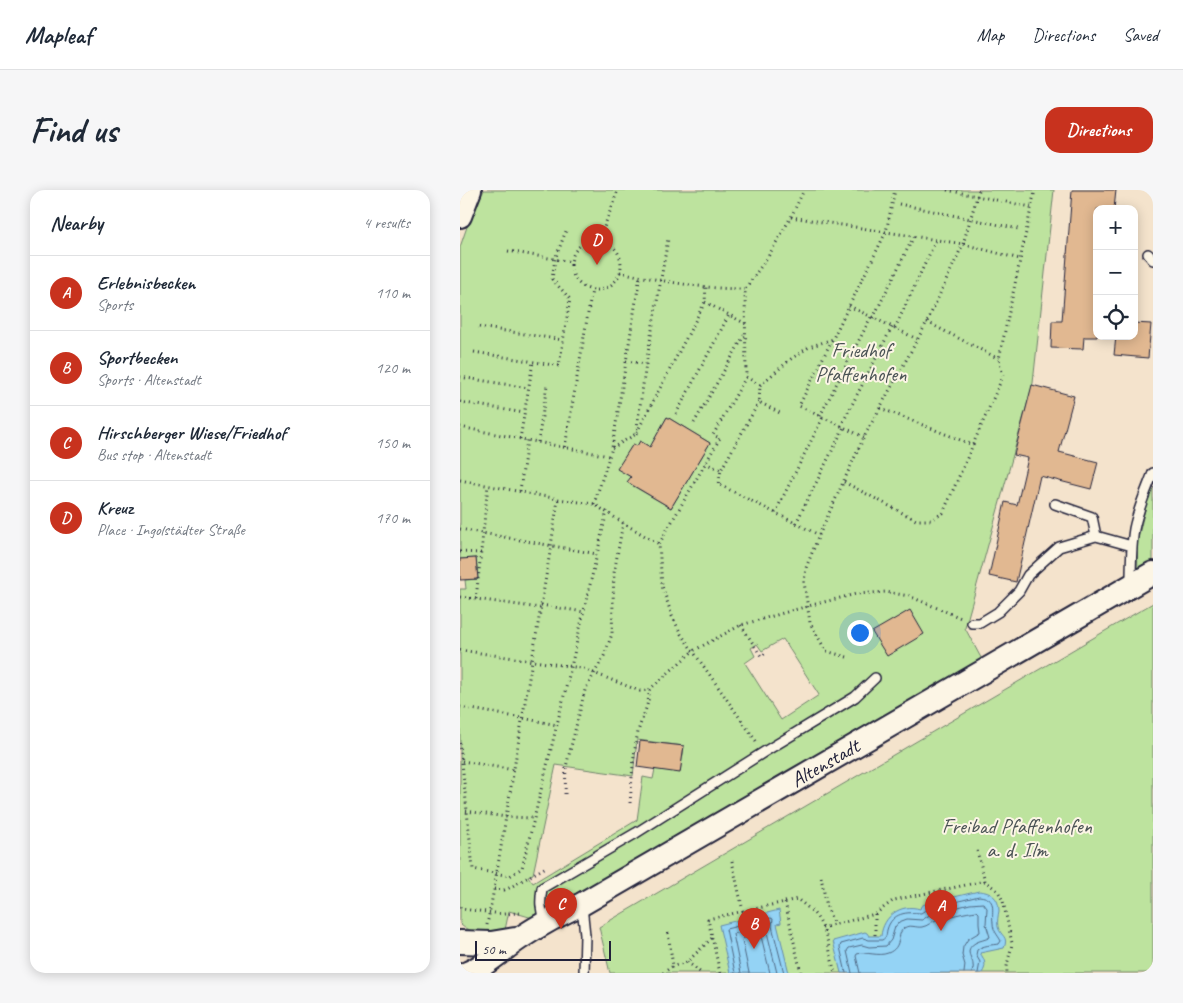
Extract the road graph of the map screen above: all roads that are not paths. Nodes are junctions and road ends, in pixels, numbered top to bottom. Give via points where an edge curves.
1 (470, 190) edge
2 (460, 216) edge
3 (1153, 472) edge
4 (1055, 504) dead end
5 (1096, 536) junction
6 (1132, 546) junction
7 (1153, 573) edge
8 (1131, 586) junction
9 (972, 623) road end
10 (875, 678) dead end
11 (582, 904) junction
12 (543, 915) junction
13 (519, 939) junction
14 (460, 942) edge
15 (467, 973) edge
16 (584, 973) edge

1 - 2 street
3 - 6 lane via 1139,509
4 - 5 lane via 1092,517
5 - 6 lane
5 - 9 lane via 1059,547 1028,576 1019,591 998,612 980,623
6 - 8 lane
7 - 8 street, Altenstadt
8 - 11 street, Altenstadt
10 - 12 lane via 855,697 542,888 540,903
11 - 12 street, Altenstadt
11 - 16 lane
12 - 13 street, Altenstadt
13 - 14 street, Altenstadt
13 - 15 street, Altenstadt

